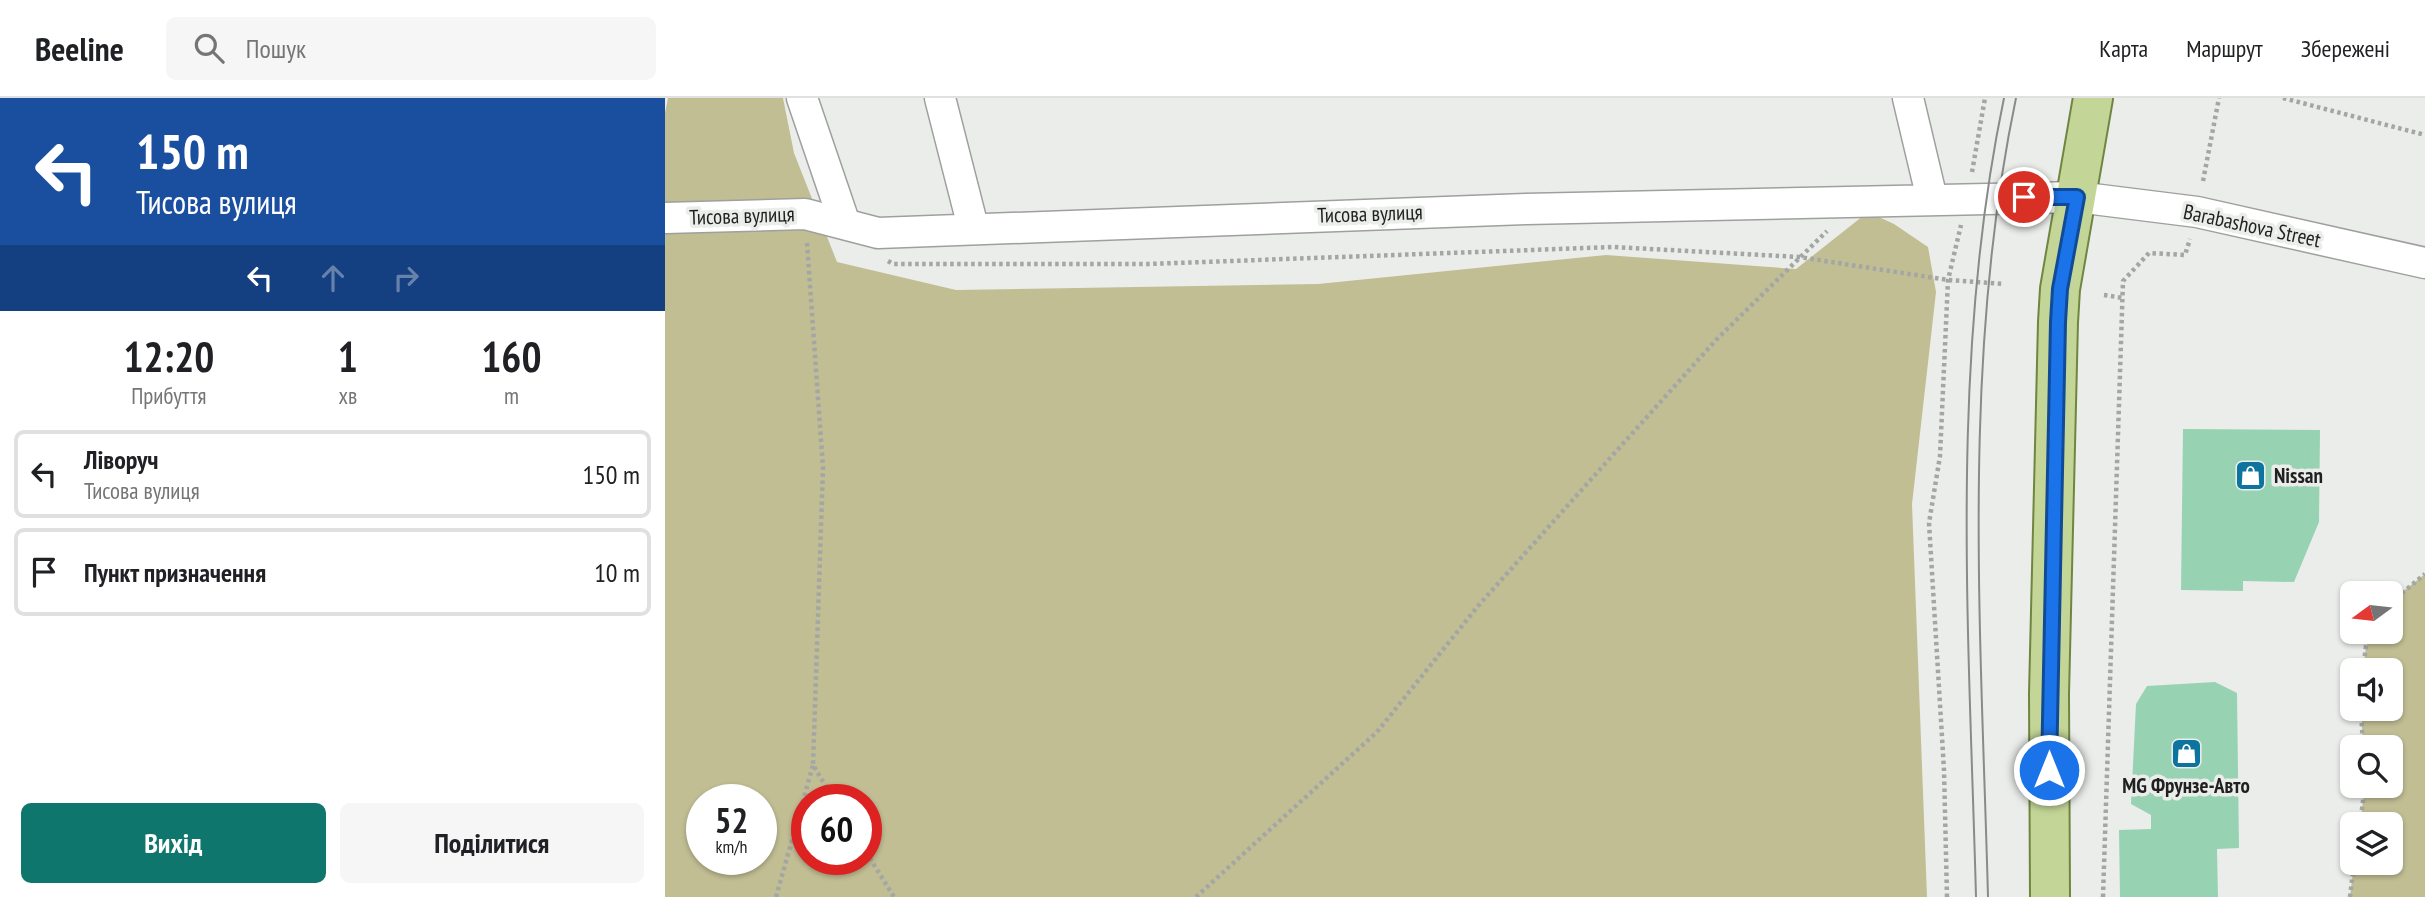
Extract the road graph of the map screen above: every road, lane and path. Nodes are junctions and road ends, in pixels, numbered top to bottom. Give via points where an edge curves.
1 (802, 98) edge
2 (940, 98) edge
3 (1908, 98) edge
4 (1986, 98) edge
5 (2093, 98) edge
6 (2219, 98) edge
7 (2283, 98) edge
8 (2425, 135) edge
9 (2203, 181) dead end
10 (2077, 197) junction
11 (1967, 198) junction
12 (1932, 199) junction
13 (1863, 201) junction
14 (806, 214) junction
15 (665, 218) edge
16 (845, 225) junction
17 (973, 227) junction
18 (2190, 238) dead end
19 (882, 257) dead end
20 (1799, 257) junction
21 (2425, 263) edge
22 (1948, 280) junction
23 (2003, 285) dead end
24 (2104, 295) dead end
25 (2123, 298) junction
26 (2425, 574) edge
27 (2403, 592) edge
28 (813, 765) junction
29 (824, 784) edge
30 (880, 875) edge
31 (2353, 875) edge
32 (776, 897) edge
33 (894, 897) edge
34 (1196, 897) edge
35 (1947, 897) edge
36 (2050, 897) edge
37 (2103, 897) edge
38 (2350, 897) edge

1 - 16 street
2 - 17 street
3 - 12 street
4 - 11 path
5 - 10 main road
6 - 9 path
7 - 8 path
10 - 11 street, Тисова вулиця
10 - 21 street, Barabashova Street via 2197,212
10 - 36 main road via 2058,322
11 - 12 street, Тисова вулиця
11 - 22 path
12 - 13 street, Тисова вулиця
13 - 17 street, Тисова вулиця
13 - 20 path
14 - 15 street, Тисова вулиця
14 - 16 street, Тисова вулиця
14 - 28 path via 823,468
16 - 17 street, Тисова вулиця via 878,233
18 - 25 path via 2185,255 2149,253 2123,281
19 - 20 path via 893,264 1149,264 1613,247
20 - 22 path
20 - 34 path via 1716,341 1478,606 1377,732
22 - 23 path
22 - 35 path via 1940,456 1929,523
24 - 25 path
25 - 37 path
26 - 27 path
28 - 29 path
28 - 32 path
30 - 33 path
31 - 38 path

